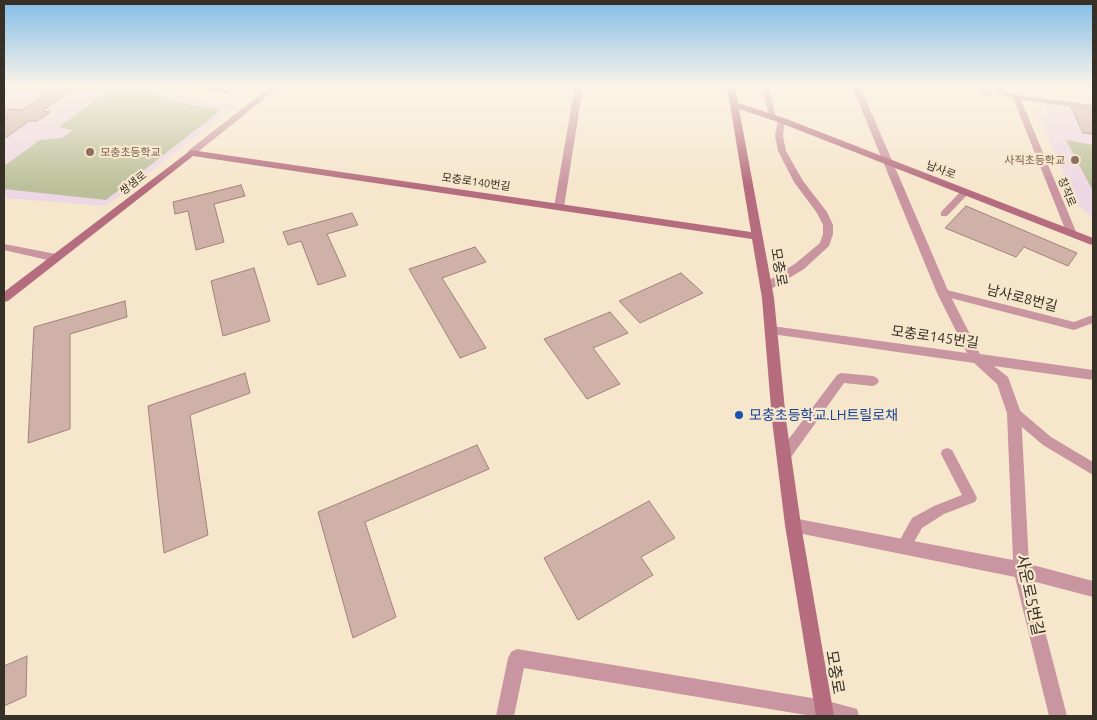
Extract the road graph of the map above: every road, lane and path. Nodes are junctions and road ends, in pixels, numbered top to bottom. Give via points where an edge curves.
1 (233, 120) edge
2 (573, 120) edge
3 (736, 120) edge
4 (777, 120) edge
5 (781, 120) edge
6 (870, 120) edge
7 (1025, 120) edge
8 (191, 153) junction
9 (889, 163) junction
10 (965, 192) junction
11 (559, 207) junction
12 (944, 214) dead end
13 (1072, 234) junction
14 (756, 236) junction
15 (1093, 242) edge
16 (4, 247) edge
17 (56, 258) junction
18 (766, 288) junction
19 (943, 293) junction
20 (4, 298) edge
21 (1093, 319) edge
22 (772, 330) junction
23 (975, 357) junction
24 (1093, 375) edge
25 (873, 381) dead end
26 (1014, 413) junction
27 (947, 454) dead end
28 (784, 456) junction
29 (1093, 469) edge
30 (793, 525) junction
31 (903, 547) junction
32 (1021, 570) junction
33 (1093, 589) edge
34 (824, 713) edge
35 (505, 716) edge
36 (850, 716) edge
37 (1058, 716) edge

1 - 8 street, 쌍샘로
2 - 11 street
3 - 14 street, 모충로
4 - 18 street via 782,151 799,182 822,212 828,234 825,244 800,266
5 - 9 street, 남사로
6 - 9 street
7 - 13 street, 창직로
8 - 11 street, 모충로140번길
8 - 17 street, 쌍샘로
9 - 10 street, 남사로
9 - 19 street
10 - 12 lane
10 - 13 street, 남사로
11 - 14 street, 모충로140번길
13 - 15 street, 남사로
14 - 18 street, 모충로
16 - 17 street
17 - 20 street, 쌍샘로
18 - 22 street, 모충로
19 - 21 lane, 남사로8번길 via 1074,326
19 - 23 street
22 - 23 street, 모충로145번길
22 - 28 street, 모충로
23 - 24 street, 모충로145번길
23 - 26 street, 사운로5번길 via 1002,381
25 - 28 lane via 841,378
26 - 29 lane, 사운로5번길 via 1047,441
26 - 32 street, 사운로5번길
27 - 31 lane via 970,498 917,523
28 - 30 street, 모충로
30 - 31 street
30 - 34 street, 모충로
31 - 32 street
32 - 33 street
32 - 37 street, 사운로5번길
34 - 35 street via 517,658
34 - 36 street

